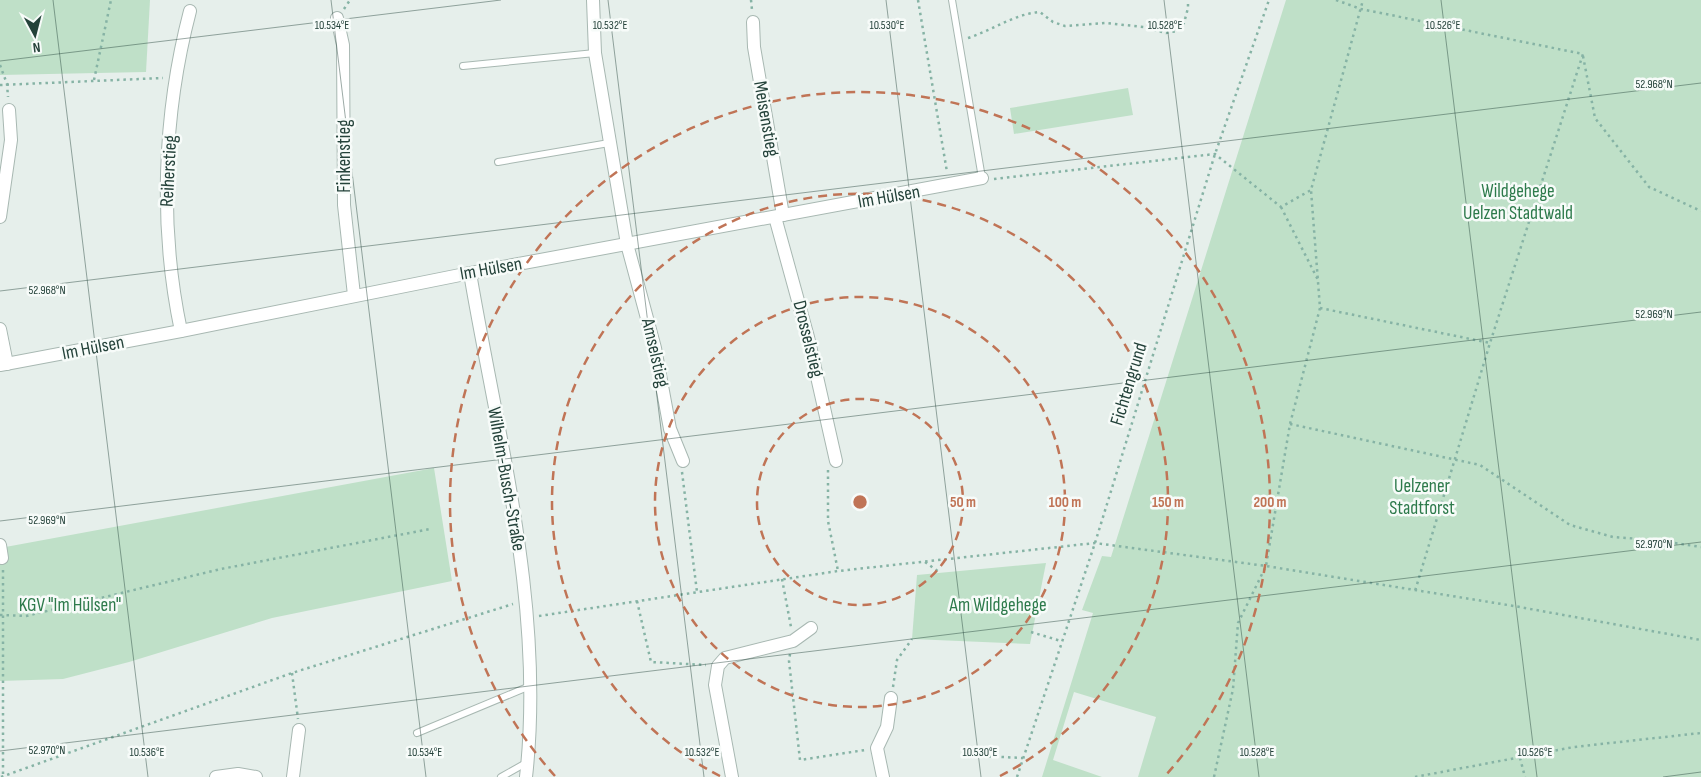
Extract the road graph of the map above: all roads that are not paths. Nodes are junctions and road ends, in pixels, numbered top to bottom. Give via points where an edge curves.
1 (593, 0) edge
2 (952, 0) edge
3 (190, 11) dead end
4 (337, 18) dead end
5 (752, 22) dead end
6 (595, 52) junction
7 (463, 66) dead end
8 (9, 110) road end
9 (609, 143) junction
10 (498, 162) dead end
11 (982, 178) joint
12 (779, 216) junction
13 (0, 217) edge
14 (627, 244) junction
15 (470, 272) junction
16 (354, 295) junction
17 (0, 329) edge
18 (181, 331) junction
19 (4, 364) edge
20 (683, 461) road end
21 (836, 461) road end
22 (0, 545) edge
23 (2, 558) road end
24 (811, 628) dead end
25 (530, 686) junction
26 (891, 698) road end
27 (299, 730) road end
28 (417, 733) dead end
29 (527, 762) junction
30 (216, 777) edge
31 (256, 777) edge
32 (293, 777) edge
33 (501, 777) edge
34 (526, 777) edge
35 (732, 777) edge
36 (883, 777) edge

1 - 6 street, Amselstieg
2 - 11 lane
3 - 18 street, Reiherstieg via 171,127 167,229 173,293
4 - 16 street, Finkenstieg via 343,45 344,205
5 - 12 street, Meisenstieg
6 - 7 lane
6 - 9 street, Amselstieg
8 - 13 street via 11,140
9 - 10 lane
9 - 14 street, Amselstieg
11 - 12 street, Im Hülsen
12 - 14 street, Im Hülsen
12 - 21 street, Drosselstieg
14 - 15 street, Im Hülsen
14 - 20 street, Amselstieg via 655,348 670,429
15 - 16 street, Im Hülsen
15 - 25 street, Wilhelm-Busch-Straße via 527,600
16 - 18 street, Im Hülsen
17 - 19 street
18 - 19 street, Im Hülsen
22 - 23 street
24 - 35 street via 793,641 725,658 718,666 715,685
25 - 28 lane
25 - 29 street, Wilhelm-Busch-Straße
26 - 36 street via 887,726 877,748
27 - 32 street
29 - 33 lane
29 - 34 street, Wilhelm-Busch-Straße
30 - 31 street via 238,774

